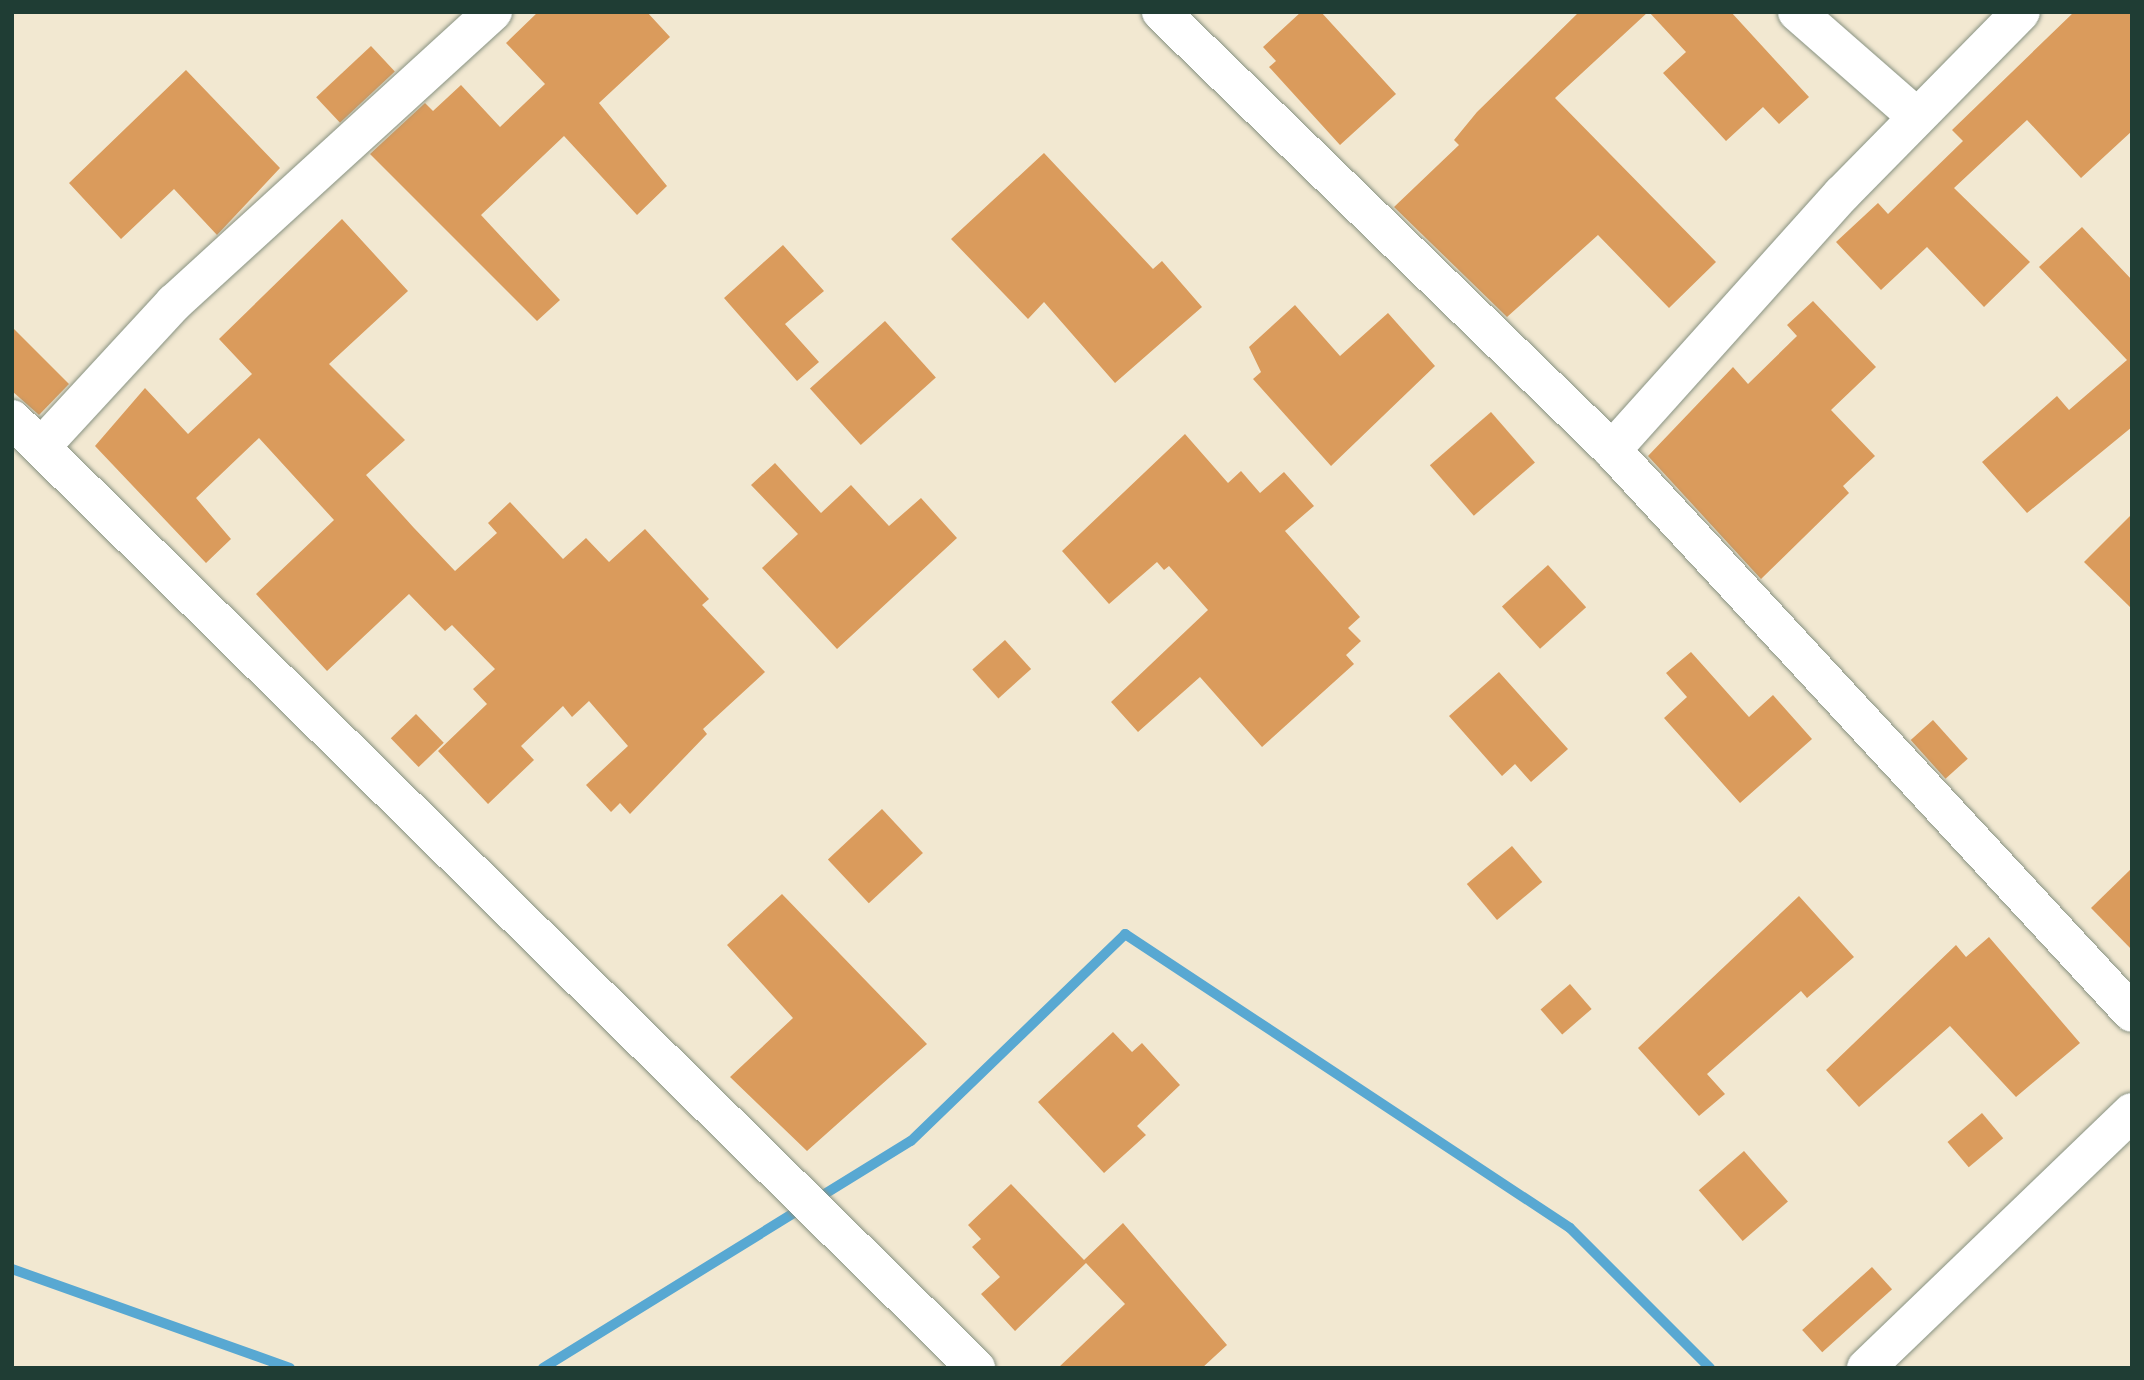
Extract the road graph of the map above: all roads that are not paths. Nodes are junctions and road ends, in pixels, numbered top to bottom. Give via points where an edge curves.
1 (493, 12) edge
2 (1161, 12) edge
3 (1797, 12) edge
4 (2021, 12) edge
5 (1916, 116) junction
6 (12, 419) edge
7 (42, 446) junction
8 (1612, 450) junction
9 (2132, 1013) edge
10 (2132, 1112) edge
11 (976, 1368) edge
12 (1866, 1368) edge

1 - 7 street via 174,303
2 - 8 street
3 - 5 street
4 - 5 street
5 - 8 street
6 - 7 street
7 - 11 street
8 - 9 street
10 - 12 street

